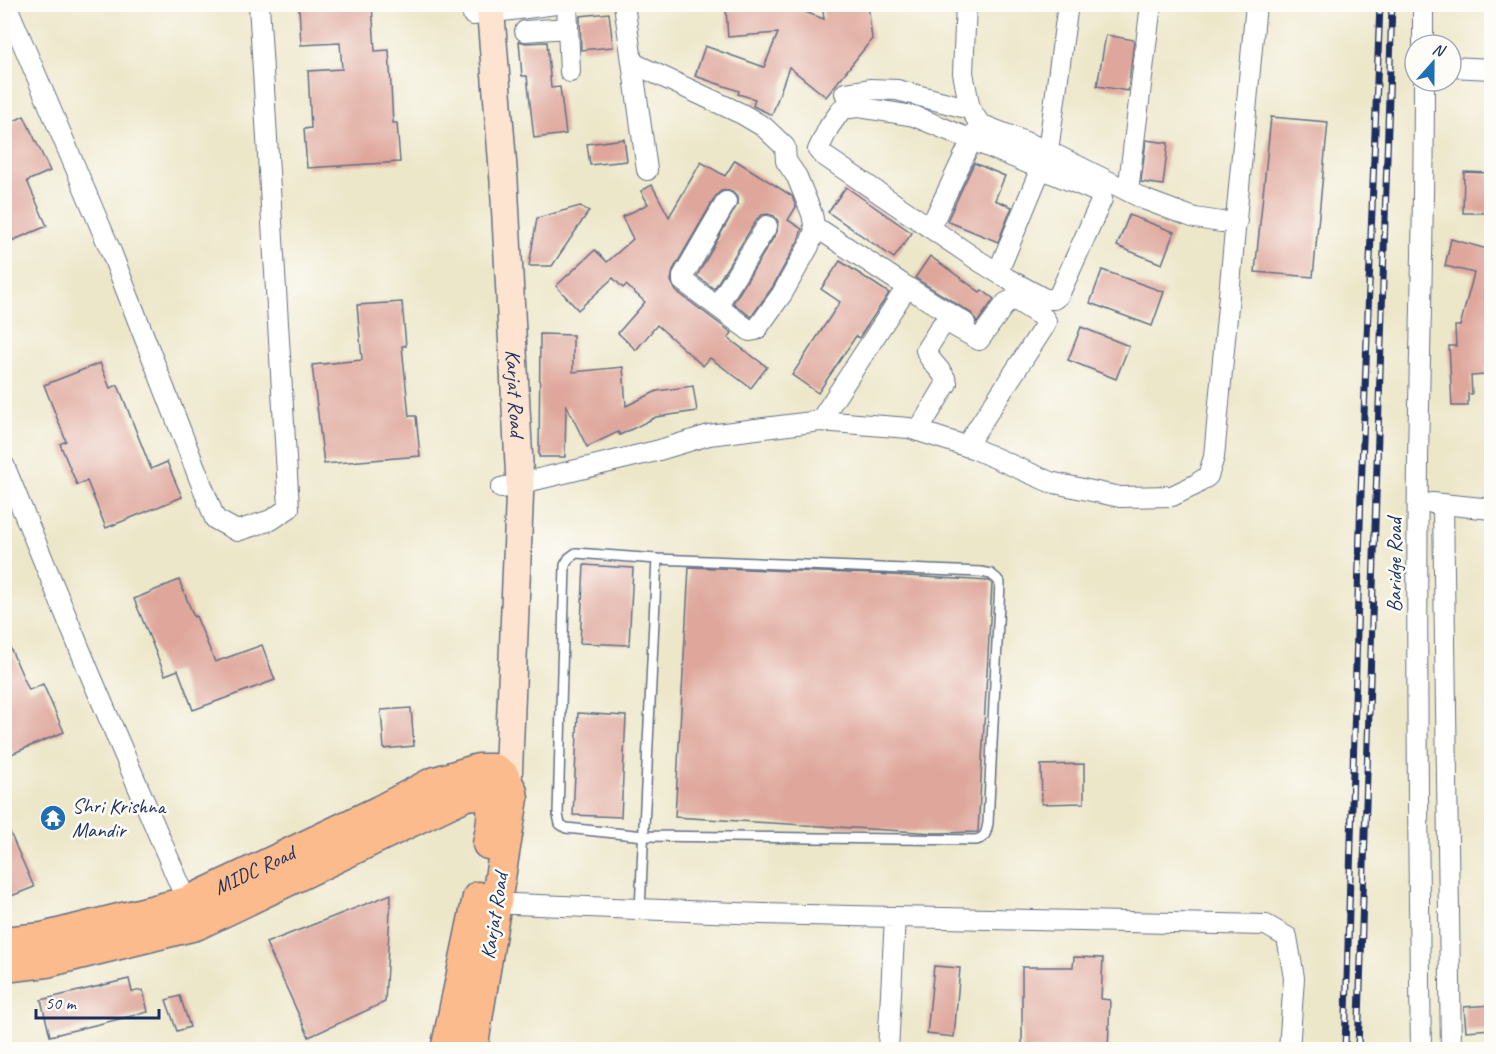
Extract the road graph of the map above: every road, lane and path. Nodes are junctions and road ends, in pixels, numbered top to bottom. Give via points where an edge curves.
1 (6, 4) edge
2 (259, 4) edge
3 (556, 4) edge
4 (567, 4) edge
5 (624, 4) edge
6 (966, 4) edge
7 (1068, 4) edge
8 (1151, 4) edge
9 (1256, 4) edge
10 (1423, 4) edge
11 (482, 9) edge
12 (568, 28) junction
13 (525, 31) dead end
14 (1424, 33) edge
15 (633, 63) junction
16 (1463, 68) edge
17 (1491, 69) edge
18 (570, 72) dead end
19 (845, 93) dead end
20 (1424, 93) edge
21 (974, 124) junction
22 (1045, 160) junction
23 (647, 170) dead end
24 (1128, 191) junction
25 (726, 202) dead end
26 (1237, 221) junction
27 (767, 226) dead end
28 (931, 226) junction
29 (822, 231) dead end
30 (998, 272) junction
31 (907, 287) junction
32 (717, 306) junction
33 (983, 335) junction
34 (820, 421) junction
35 (918, 431) junction
36 (966, 446) junction
37 (4, 465) edge
38 (510, 485) junction
39 (1418, 502) junction
40 (1443, 504) junction
41 (1470, 507) junction
42 (1491, 509) edge
43 (1491, 524) edge
44 (657, 559) junction
45 (496, 789) junction
46 (644, 837) junction
47 (487, 903) junction
48 (640, 909) junction
49 (192, 913) junction
50 (895, 917) junction
51 (4, 942) edge
52 (4, 967) edge
53 (446, 1050) edge
54 (472, 1050) edge
55 (888, 1050) edge
56 (1289, 1050) edge
57 (1420, 1050) edge
58 (1451, 1050) edge

1 - 2 street via 112,254 215,519 237,531 272,520 289,508
3 - 11 street
4 - 12 street
5 - 15 street
6 - 21 street via 963,73
7 - 22 street
8 - 24 street
9 - 26 street
10 - 14 street
11 - 38 main road, Karjat Road via 504,182
12 - 13 street
12 - 18 street
15 - 23 street
15 - 32 street via 764,127 785,147 786,161 812,214 815,230 809,246 756,330 750,331
16 - 17 street
19 - 21 street via 897,90
20 - 39 street, Baridge Road
21 - 22 street
21 - 28 street
21 - 28 street via 858,107 842,109 823,138 818,150 824,155
22 - 24 street
22 - 30 street
22 - 30 street via 1100,193 1102,199 1054,299 1045,299
24 - 26 street via 1195,218
25 - 32 street via 682,276 683,281
26 - 36 street via 1214,457 1208,476 1172,496 1120,497 1050,482
27 - 32 street
28 - 30 street
29 - 31 street
31 - 33 street
31 - 34 street
33 - 35 street via 979,340 957,326 947,322 942,325 926,350 947,383
33 - 36 street via 1009,300 1014,299 1046,321
34 - 35 street
34 - 38 street via 709,435
35 - 36 street
37 - 49 street
38 - 45 main road, Karjat Road
39 - 40 street
39 - 57 street, Baridge Road
40 - 41 street
40 - 58 street
41 - 42 street
41 - 43 street
44 - 46 lane
44 - 46 lane via 576,553 565,565 560,824 566,828
44 - 46 lane via 981,572 997,579 1000,583 990,800 986,834 976,840
45 - 47 main road, Karjat Road via 513,798
45 - 49 main road, MIDC Road via 478,769 432,783
46 - 48 lane
47 - 48 street
47 - 53 main road, Karjat Road
47 - 54 main road, Karjat Road
48 - 50 street
49 - 51 main road, MIDC Road
49 - 52 main road, MIDC Road via 47,962
50 - 55 street
50 - 56 street via 1266,926 1287,937 1294,978

